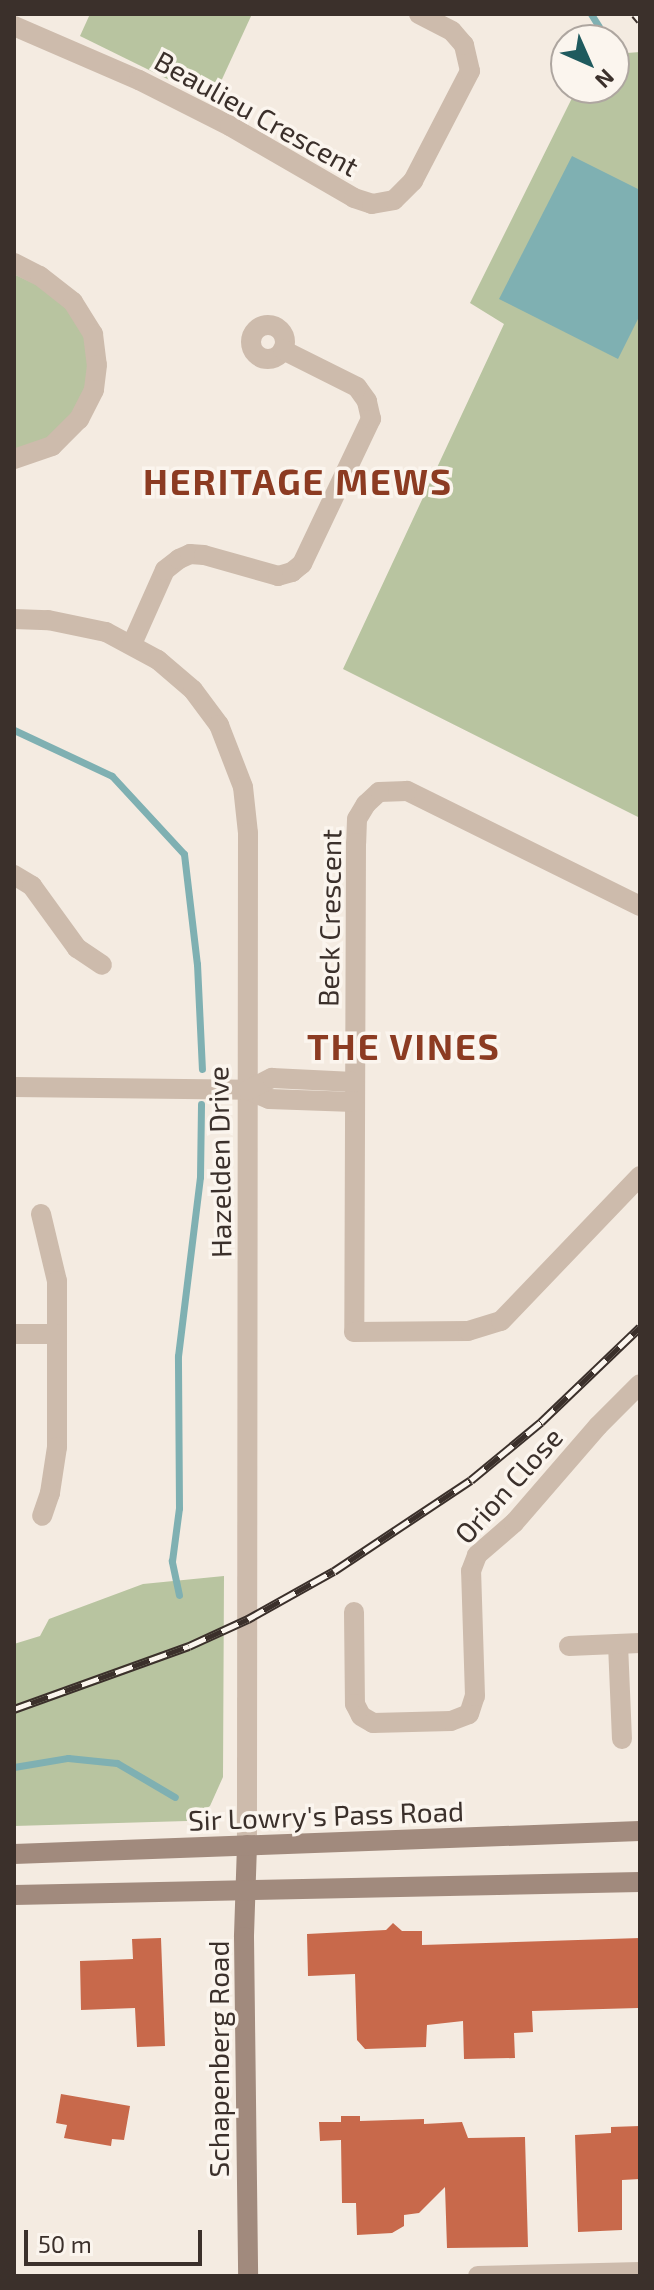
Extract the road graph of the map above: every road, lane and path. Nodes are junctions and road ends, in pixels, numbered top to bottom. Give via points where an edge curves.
1 (419, 14) edge
2 (14, 26) edge
3 (14, 263) edge
4 (283, 350) dead end
5 (14, 459) edge
6 (14, 619) edge
7 (132, 644) junction
8 (14, 875) edge
9 (640, 906) edge
10 (102, 965) dead end
11 (14, 1087) edge
12 (248, 1090) junction
13 (354, 1092) junction
14 (640, 1176) edge
15 (41, 1214) dead end
16 (14, 1334) edge
17 (57, 1334) junction
18 (640, 1384) edge
19 (42, 1516) dead end
20 (354, 1612) dead end
21 (640, 1643) edge
22 (618, 1644) junction
23 (569, 1646) dead end
24 (622, 1739) dead end
25 (640, 1831) edge
26 (247, 1845) junction
27 (14, 1854) edge
28 (640, 1882) edge
29 (246, 1890) junction
30 (14, 1895) edge
31 (640, 2272) edge
32 (248, 2276) edge
33 (478, 2276) edge

1 - 2 street, Beaulieu Crescent via 452,31 464,45 470,71 413,181 394,200 372,204 139,80
3 - 5 street via 73,302 93,334 97,365 94,390 79,419 52,446
4 - 7 street via 357,387 371,419 302,564 278,576 204,555 179,559 165,570
6 - 7 street, Hazelden Drive via 79,624
7 - 12 street, Hazelden Drive via 193,690 219,725 240,772 248,833
8 - 10 street via 32,886 77,948
9 - 13 street, Beck Crescent via 421,796 394,789 379,792 357,819
11 - 12 street
12 - 13 street via 269,1099
12 - 26 street, Hazelden Drive
13 - 14 street, Beck Crescent via 354,1332 468,1331 501,1321
15 - 17 street via 55,1263
16 - 17 street
17 - 19 street via 57,1447
18 - 20 street, Orion Close via 514,1523 477,1555 471,1571 475,1696 469,1714 451,1721 373,1723 361,1716 355,1704
21 - 22 street
22 - 23 street
22 - 24 street
25 - 26 main road, Sir Lowry's Pass Road
26 - 27 main road, Sir Lowry's Pass Road
26 - 29 main road, Schapenberg Road
28 - 29 main road
29 - 30 main road
29 - 32 main road, Schapenberg Road
31 - 33 street

